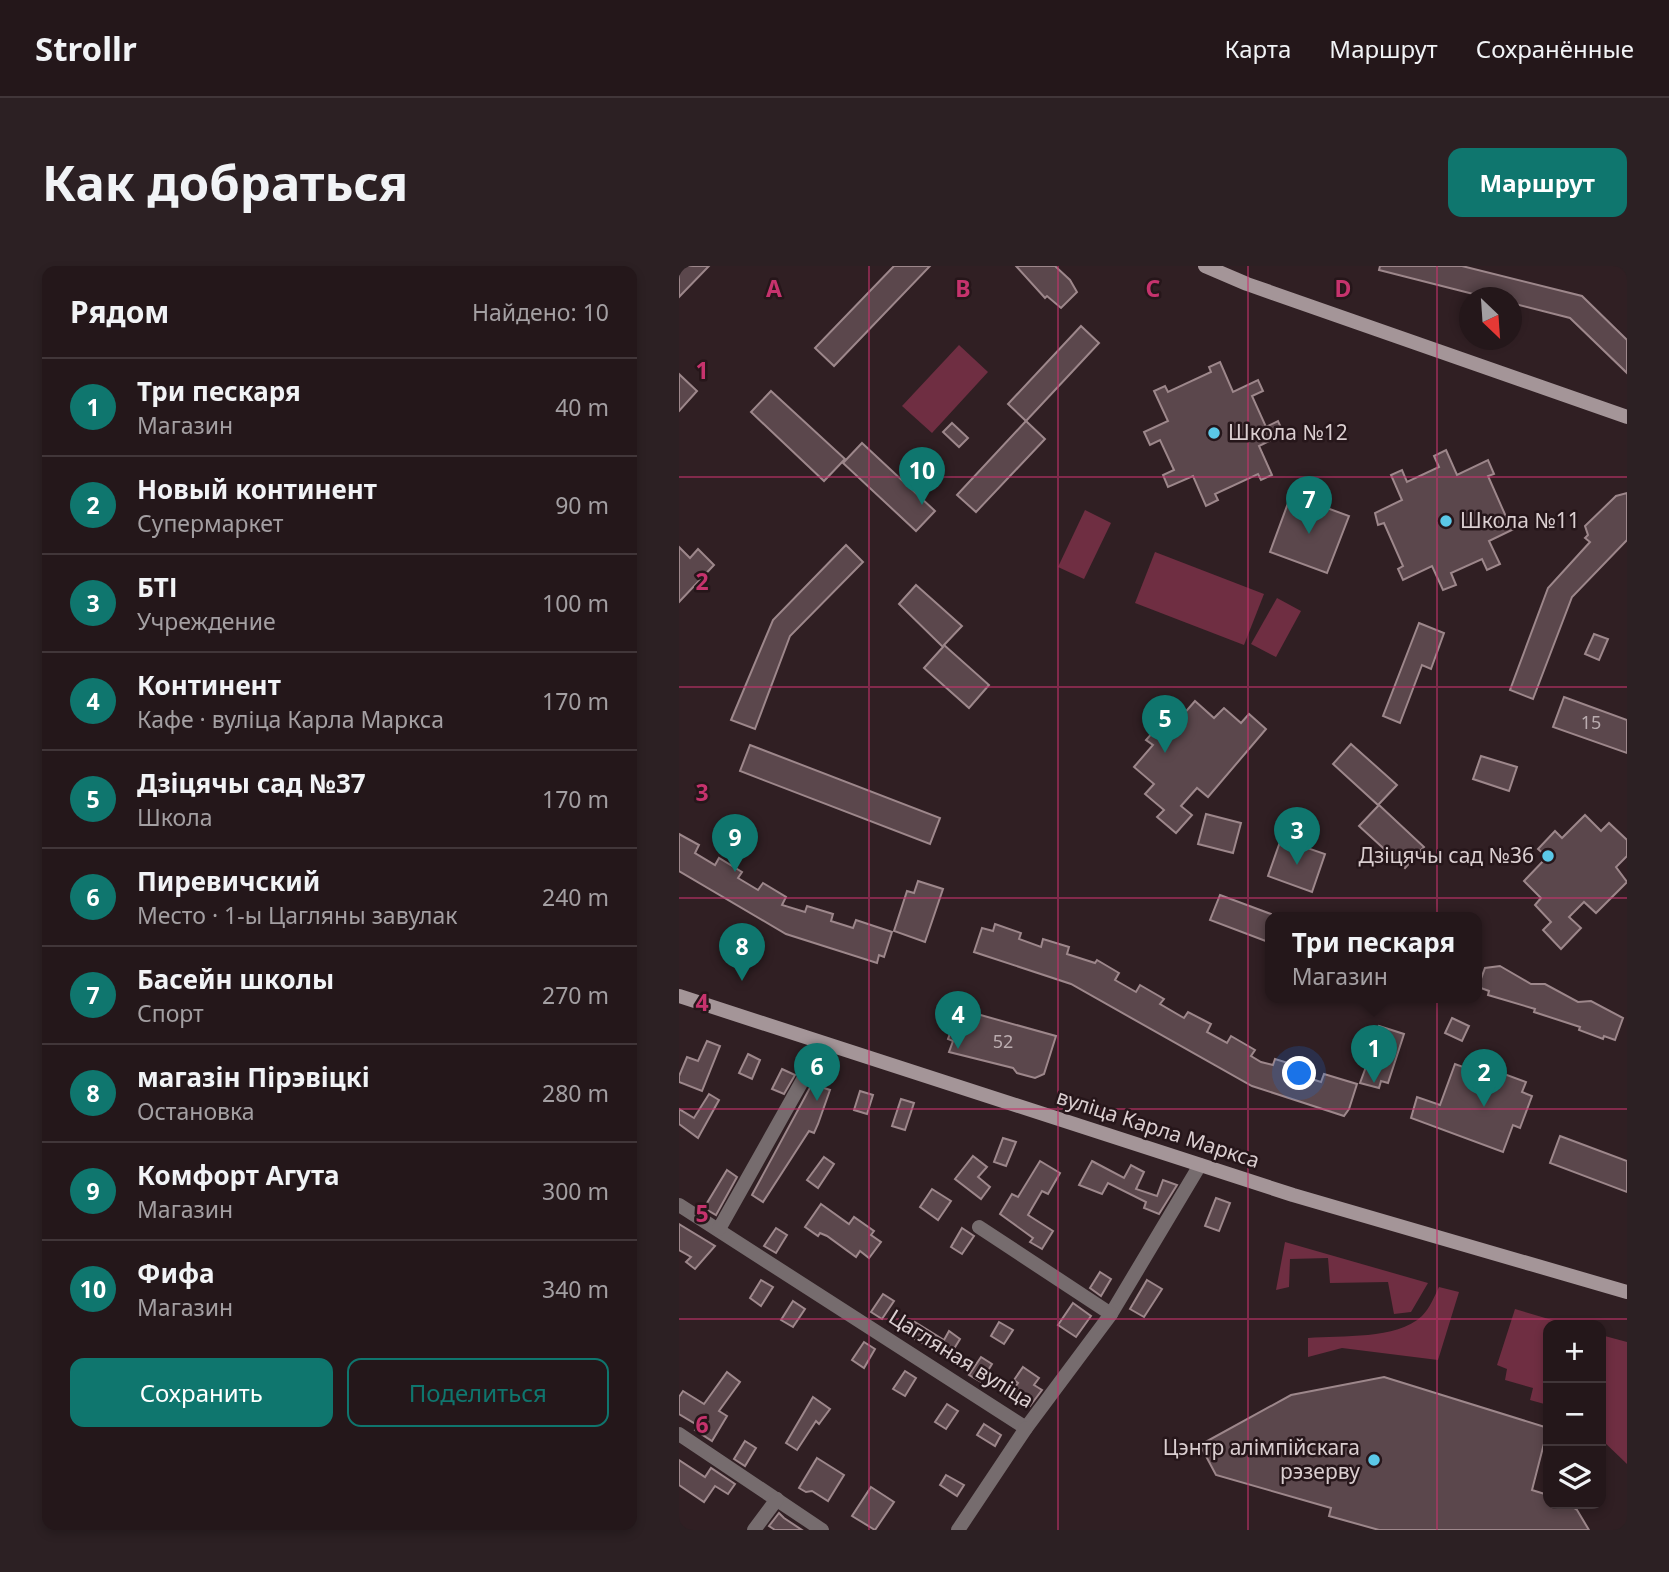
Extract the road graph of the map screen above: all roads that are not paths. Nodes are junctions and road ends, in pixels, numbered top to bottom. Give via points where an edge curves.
1 (1205, 266) edge
2 (1627, 417) edge
3 (679, 996) edge
4 (823, 1044) junction
5 (1200, 1165) junction
6 (679, 1205) edge
7 (979, 1227) dead end
8 (719, 1229) junction
9 (1627, 1292) edge
10 (1111, 1314) junction
11 (1026, 1427) junction
12 (679, 1434) edge
13 (777, 1499) junction
14 (754, 1530) edge
15 (822, 1530) edge
16 (958, 1530) edge

1 - 2 main road
3 - 4 main road, вуліца Карла Маркса
4 - 5 main road, вуліца Карла Маркса
4 - 8 street
5 - 9 main road, вуліца Карла Маркса
5 - 10 street, Цагляная вуліца
6 - 8 street, Цагляная вуліца
7 - 10 street
8 - 11 street, Цагляная вуліца
10 - 11 street, Цагляная вуліца
11 - 16 street
12 - 13 street
13 - 14 street
13 - 15 street

